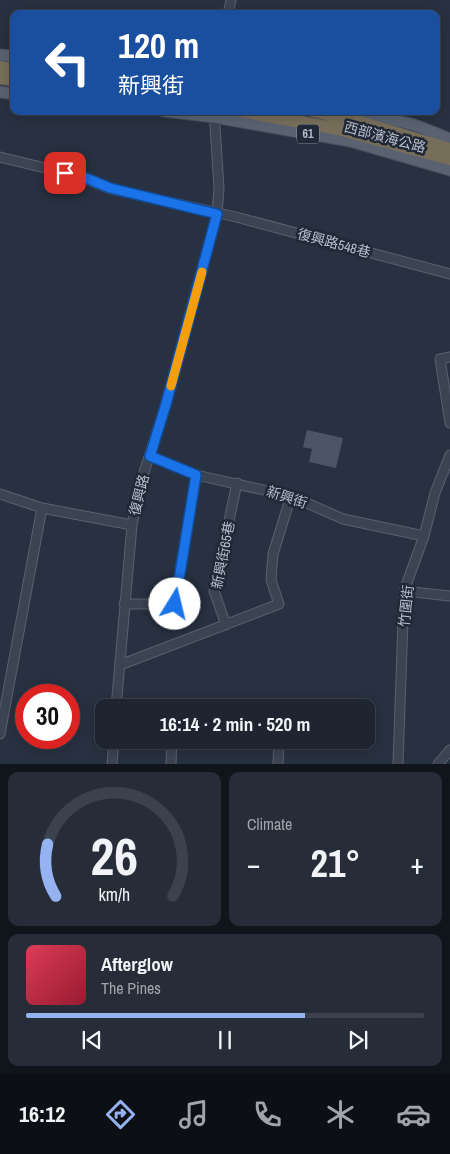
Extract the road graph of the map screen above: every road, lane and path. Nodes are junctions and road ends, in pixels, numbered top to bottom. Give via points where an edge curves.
1 (214, 115) edge
2 (219, 115) edge
3 (262, 115) edge
4 (330, 115) edge
5 (373, 115) edge
6 (448, 151) edge
7 (0, 157) edge
8 (450, 170) edge
9 (217, 214) junction
10 (450, 274) edge
11 (450, 357) edge
12 (450, 423) edge
13 (450, 455) edge
14 (150, 456) junction
15 (196, 475) junction
16 (237, 483) junction
17 (0, 494) edge
18 (291, 496) junction
19 (42, 508) junction
20 (132, 525) junction
21 (424, 536) junction
22 (404, 591) junction
23 (450, 596) edge
24 (124, 604) junction
25 (226, 625) junction
26 (120, 665) junction
27 (117, 699) edge
28 (0, 734) edge
29 (113, 749) edge
30 (172, 749) edge
31 (278, 749) edge
32 (450, 750) edge
33 (112, 764) edge
34 (171, 764) edge
35 (278, 764) edge
36 (398, 764) edge
37 (438, 764) edge

1 - 9 street, 復興路 via 219,188
2 - 8 main road, 西部濱海公路 / 61 via 350,141
3 - 6 highway, 61
4 - 6 highway, 61
5 - 6 main road, 西部濱海公路 via 415,125
7 - 9 street, 復興路548巷
9 - 10 street, 復興路548巷
9 - 14 street, 復興路
11 - 12 street via 440,359
13 - 21 street, 竹圍街 via 435,493
14 - 15 street, 新興街
14 - 20 street, 復興路
15 - 16 street, 新興街
15 - 24 street via 175,604
16 - 18 street, 新興街
16 - 25 street, 新興街65巷 via 214,591
17 - 19 street
18 - 21 street, 新興街 via 343,519
18 - 25 street via 273,554 271,580 280,604
19 - 20 street
19 - 28 street
20 - 24 street, 復興路
21 - 22 street, 竹圍街
22 - 23 street
22 - 36 street, 竹圍街
24 - 26 street, 復興路
25 - 26 street
26 - 27 street, 復興路
29 - 33 street
30 - 34 street
31 - 35 street
32 - 37 street

